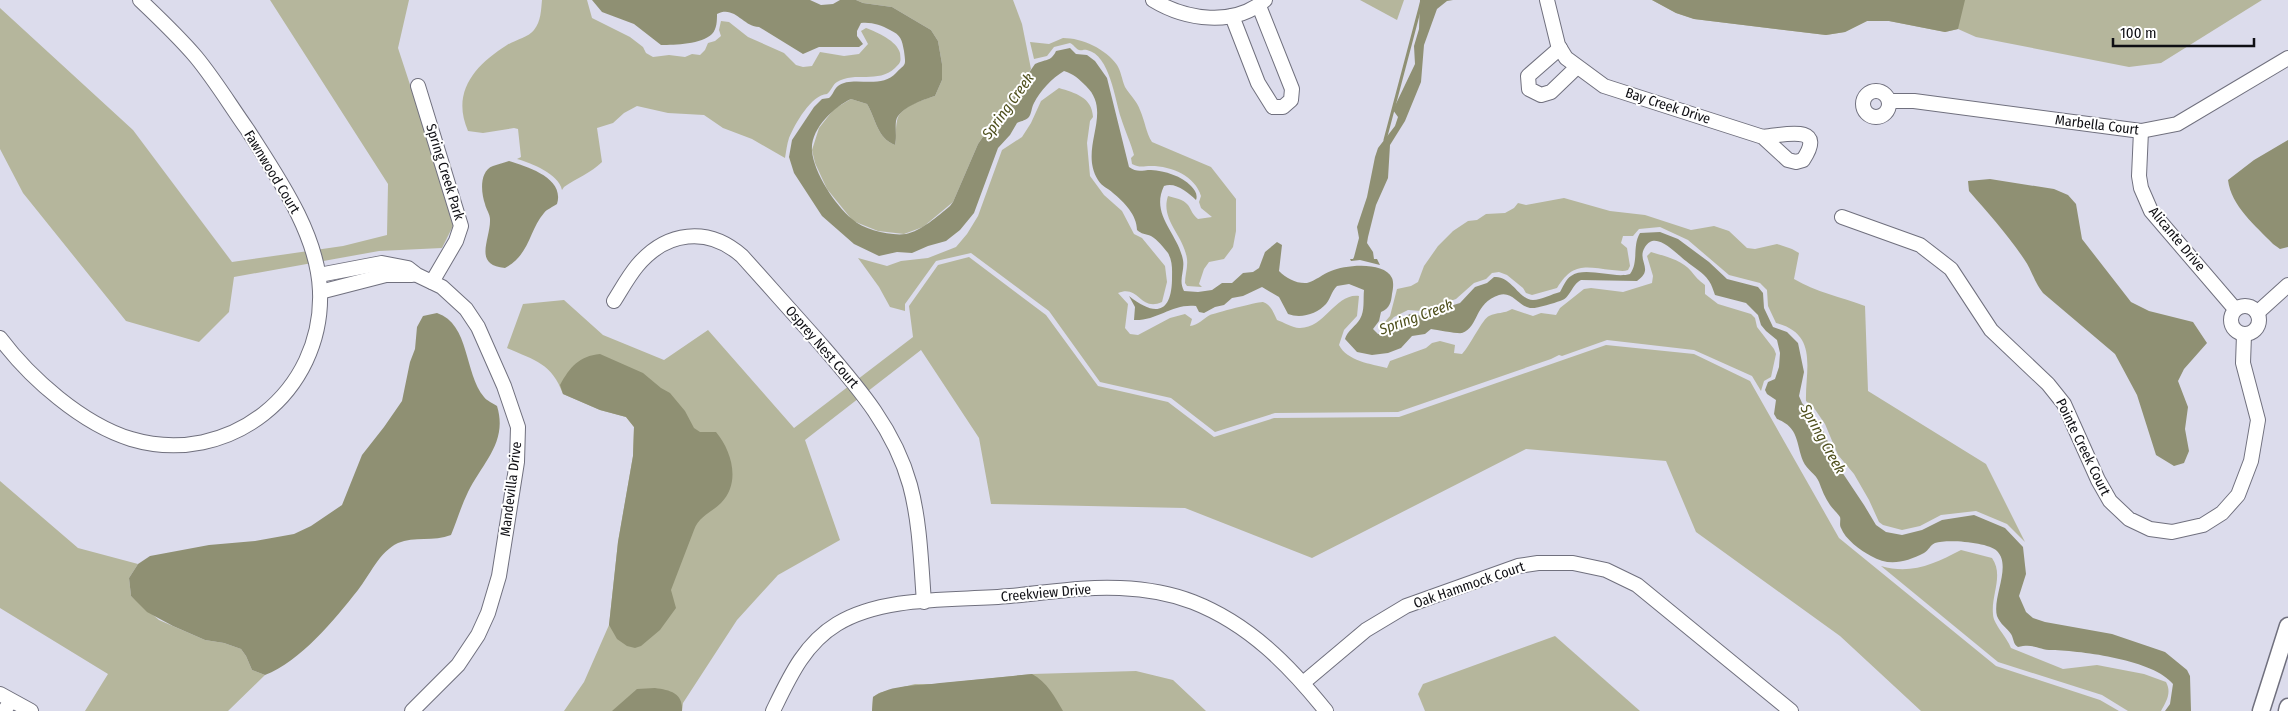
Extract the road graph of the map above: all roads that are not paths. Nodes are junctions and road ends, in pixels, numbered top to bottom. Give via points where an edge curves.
1 (140, 0) edge
2 (1153, 0) edge
3 (1547, 0) edge
4 (1262, 3) edge
5 (1232, 16) junction
6 (1560, 48) junction
7 (2288, 58) edge
8 (1577, 68) junction
9 (418, 86) dead end
10 (1889, 101) dead end
11 (2141, 131) junction
12 (1763, 137) dead end
13 (1842, 217) dead end
14 (319, 275) junction
15 (417, 275) junction
16 (432, 282) junction
17 (2288, 285) edge
18 (320, 292) junction
19 (614, 301) dead end
20 (2235, 309) junction
21 (2257, 313) junction
22 (2244, 335) junction
23 (0, 338) edge
24 (924, 602) junction
25 (2288, 626) edge
26 (1303, 683) junction
27 (5, 702) edge
28 (2288, 707) edge
29 (31, 711) edge
30 (412, 711) edge
31 (773, 711) edge
32 (1326, 711) edge
33 (1790, 711) edge
34 (2261, 711) edge
35 (2287, 711) edge

1 - 14 street, Fawnwood Court via 198,59 279,178 301,221
2 - 5 street via 1183,14
3 - 6 street, Bay Creek Drive
4 - 5 street
4 - 5 street via 1292,89 1291,100 1283,107 1272,107 1258,82
6 - 8 street, Bay Creek Drive
6 - 8 street via 1532,70 1528,76 1529,89 1541,95 1551,92
7 - 11 street, Marbella Court via 2177,124
8 - 12 street, Bay Creek Drive via 1604,86
9 - 16 street, Spring Creek Park via 461,226
10 - 11 street, Marbella Court via 1914,101
11 - 20 street, Alicante Drive via 2139,176 2151,211
13 - 22 street, Pointe Creek Court via 1920,245 1951,268 1991,330 2048,384 2064,404 2110,501 2129,519 2150,529 2172,532 2198,527 2222,513 2238,495 2251,462 2258,420 2243,363
14 - 15 street, Mandevilla Drive via 382,263 408,268
14 - 18 street, Fawnwood Court
15 - 16 street, Mandevilla Drive
15 - 18 street, Mandevilla Drive via 386,275
16 - 30 street, Mandevilla Drive via 459,302 478,328 515,417 518,449 499,576 488,612 478,635 458,665
17 - 21 street
18 - 23 street, Fawnwood Court via 312,348 289,389 265,413 247,425 226,436 201,443 167,445 111,431 46,387 13,356
19 - 24 street, Osprey Nest Court via 637,266 670,240 692,236 713,238 742,256 858,387 881,419 910,484
20 - 21 street via 2247,306
20 - 22 street via 2231,325
21 - 22 street via 2257,328
24 - 26 street, Creekview Drive via 1103,588 1131,588 1173,595 1215,612 1247,631
24 - 31 street, Creekview Drive via 868,610 830,629 799,661
25 - 34 main road
26 - 32 street, Creekview Drive
26 - 33 street, Oak Hammock Court via 1366,630 1406,606 1511,568 1566,562 1606,570 1637,585
27 - 29 street
28 - 35 main road

